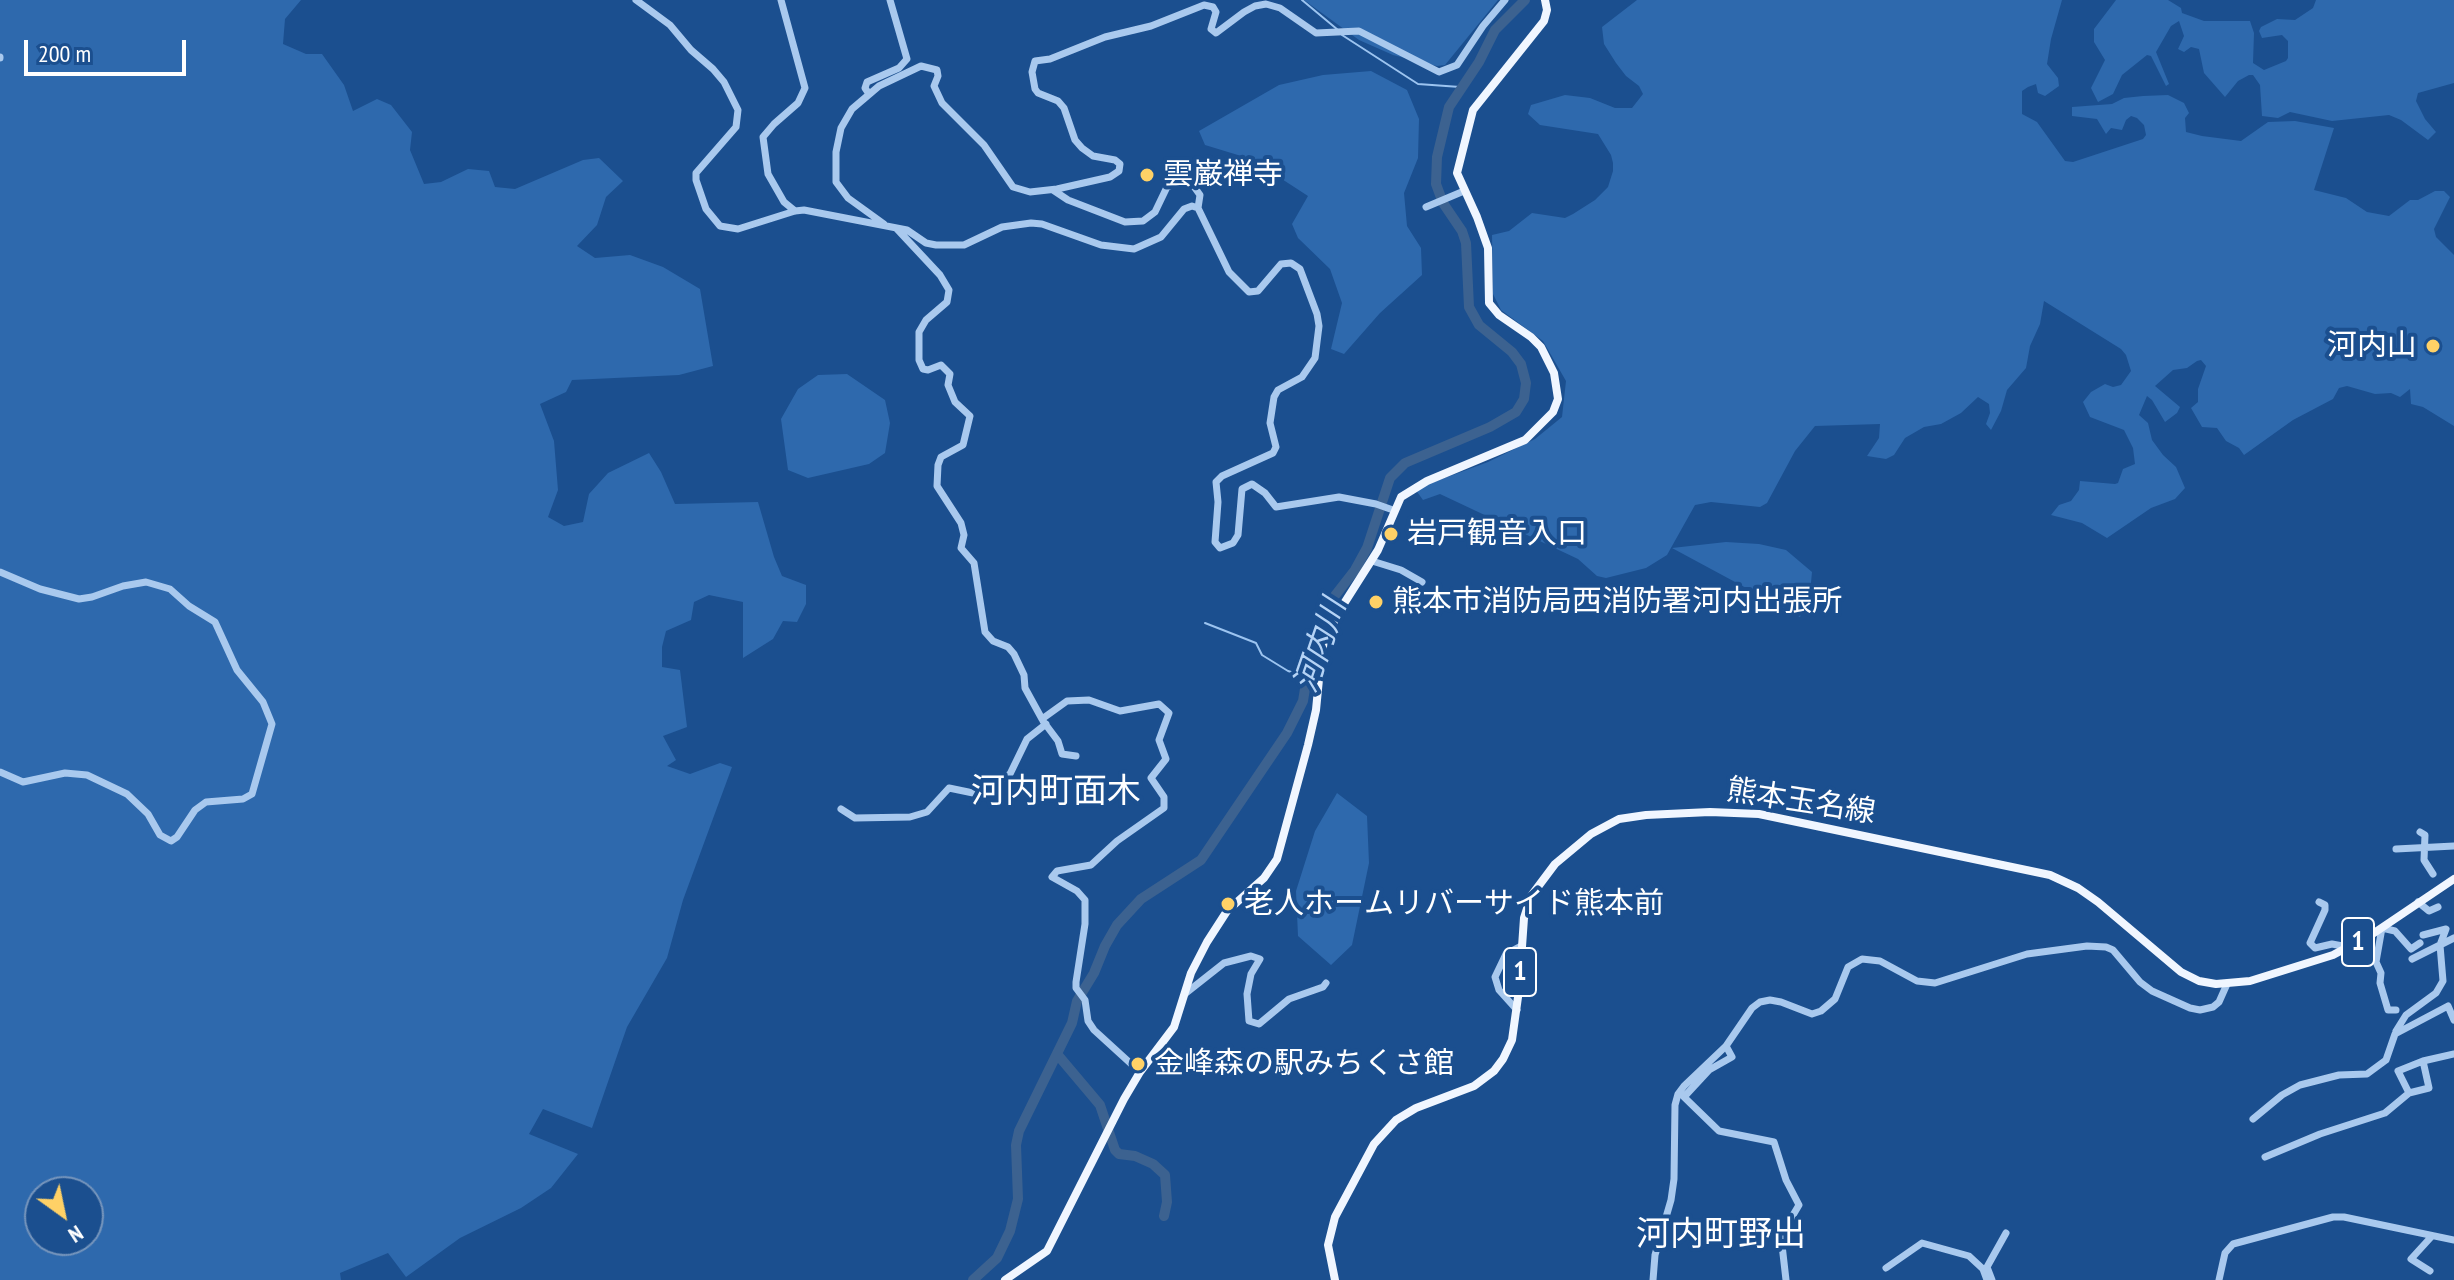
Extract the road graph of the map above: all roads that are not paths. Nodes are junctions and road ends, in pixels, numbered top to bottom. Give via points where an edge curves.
1 (636, 0) edge
2 (781, 0) edge
3 (890, 0) edge
4 (1505, 0) edge
5 (1546, 5) edge
6 (869, 94) junction
7 (1053, 190) junction
8 (1464, 191) junction
9 (1426, 207) dead end
10 (1198, 208) junction
11 (795, 211) junction
12 (892, 227) junction
13 (1390, 509) junction
14 (1372, 561) junction
15 (0, 572) edge
16 (1422, 582) dead end
17 (1044, 722) junction
18 (1076, 756) dead end
19 (0, 772) edge
20 (841, 809) dead end
21 (2420, 832) dead end
22 (2454, 846) edge
23 (2396, 849) dead end
24 (2424, 849) junction
25 (2433, 874) dead end
26 (2454, 879) edge
27 (2319, 902) dead end
28 (2418, 902) junction
29 (2438, 907) dead end
30 (2382, 928) junction
31 (2454, 938) edge
32 (2440, 945) junction
33 (1521, 946) junction
34 (2350, 947) junction
35 (2412, 959) dead end
36 (1326, 983) dead end
37 (2227, 984) junction
38 (1186, 993) junction
39 (1517, 1010) junction
40 (2396, 1010) dead end
41 (2454, 1020) edge
42 (2395, 1034) junction
43 (1726, 1046) junction
44 (2454, 1054) edge
45 (2423, 1061) junction
46 (1140, 1072) junction
47 (2409, 1093) junction
48 (2253, 1119) dead end
49 (2265, 1157) dead end
50 (2006, 1233) dead end
51 (2432, 1236) junction
52 (2454, 1240) edge
53 (1886, 1268) dead end
54 (2430, 1271) dead end
55 (1005, 1280) edge
56 (1335, 1280) edge
57 (1653, 1280) edge
58 (1786, 1280) edge
59 (1990, 1280) edge
60 (2219, 1280) edge

1 - 11 street via 670,25 713,69 738,110 736,127 696,173 700,195 715,222 738,229
2 - 11 street via 805,88 798,103 763,137 768,174
3 - 6 street via 907,59 867,82
4 - 7 street via 1457,65 1439,72 1359,31 1316,33 1266,4 1244,12 1216,33 1211,29 1216,12 1204,5 1035,61 1035,89 1064,108 1075,140 1093,156 1115,160 1121,168 1110,177
5 - 8 main road via 1544,21 1473,110 1457,173
6 - 7 street via 921,66 937,70 934,86 942,103 984,145 1013,187
6 - 12 street via 841,128 836,182 848,198
7 - 10 street via 1125,222 1143,221 1155,212 1167,187 1185,180 1200,195
8 - 9 street
8 - 13 main road via 1488,248 1489,303 1541,347 1554,373 1558,399 1525,440 1412,488
10 - 12 street via 1184,209 1161,237 1134,249 1101,245 1031,223 1002,227 951,246 926,243
10 - 13 street via 1229,272 1249,292 1258,291 1281,264 1300,269 1319,326 1309,369 1278,390 1271,405 1273,453 1216,482 1216,546 1226,547 1238,535 1245,485 1259,487 1276,507 1339,497
11 - 12 street
12 - 17 street via 949,290 947,302 919,332 919,360 923,369 941,365 950,374 955,402 970,416 963,445 941,457 937,486 961,523 961,548 974,563 985,632 1014,654
13 - 14 main road
14 - 16 street
14 - 38 main road via 1322,648 1316,710 1277,859 1218,924
15 - 19 street via 79,599 146,582 170,589 215,622 237,670 263,702 272,724 252,794 206,802 171,841 127,794 87,775 65,773 23,782
17 - 18 street via 1062,754
17 - 20 street via 1027,739 1010,774 985,791 949,788 927,812 910,817 855,818
17 - 46 street via 1067,701 1089,700 1120,711 1159,704 1169,713 1159,740 1166,759 1151,778 1164,797 1164,808 1091,865 1053,874 1055,881 1085,900 1076,988 1085,1000 1088,1021
21 - 24 street via 2425,835
22 - 24 street
23 - 24 street
24 - 25 street
26 - 28 main road, 熊本玉名線 / 1
27 - 34 street via 2325,910 2310,943 2315,948
28 - 29 street via 2429,911
28 - 30 main road, 熊本玉名線 / 1
30 - 32 street via 2395,931 2411,949 2446,929
30 - 34 main road, 熊本玉名線 / 1
30 - 40 street via 2376,962 2388,1010
31 - 32 street
32 - 35 street
32 - 42 street via 2443,981 2436,993 2406,1015
33 - 37 main road, 熊本玉名線 / 1 via 1526,907 1538,883 1596,830 1646,815 1724,812 1765,815 2050,875 2078,888 2181,972 2199,981
33 - 39 main road, 熊本玉名線 / 1
33 - 39 street via 1506,954 1495,977
34 - 37 main road, 熊本玉名線 / 1
36 - 38 street via 1289,999 1259,1024 1249,1021 1247,994 1260,959 1240,957 1224,963
37 - 43 street via 2213,1007 2190,1008 2152,991 2113,950 2097,946 2027,954 1935,983 1862,959 1848,967 1829,1006 1812,1014 1781,1002 1760,1002
38 - 46 main road via 1174,1027
39 - 56 main road, 熊本玉名線 / 1 via 1512,1040 1494,1071 1474,1086 1396,1120 1374,1144 1335,1217 1328,1245
41 - 42 street via 2448,1006
42 - 48 street via 2386,1060 2367,1074 2300,1085
43 - 57 street via 1684,1086 1675,1105 1674,1179
43 - 58 street via 1732,1057 1709,1070 1684,1097 1719,1131 1774,1142 1799,1205 1783,1232
44 - 45 street
45 - 47 street via 2429,1088
45 - 47 street via 2398,1071
46 - 55 main road via 1047,1251
47 - 49 street via 2385,1113
50 - 59 street via 1987,1267
51 - 52 street
51 - 54 street via 2411,1259
51 - 60 street via 2344,1217 2316,1221 2233,1244 2225,1253
53 - 59 street via 1922,1243 1969,1256

